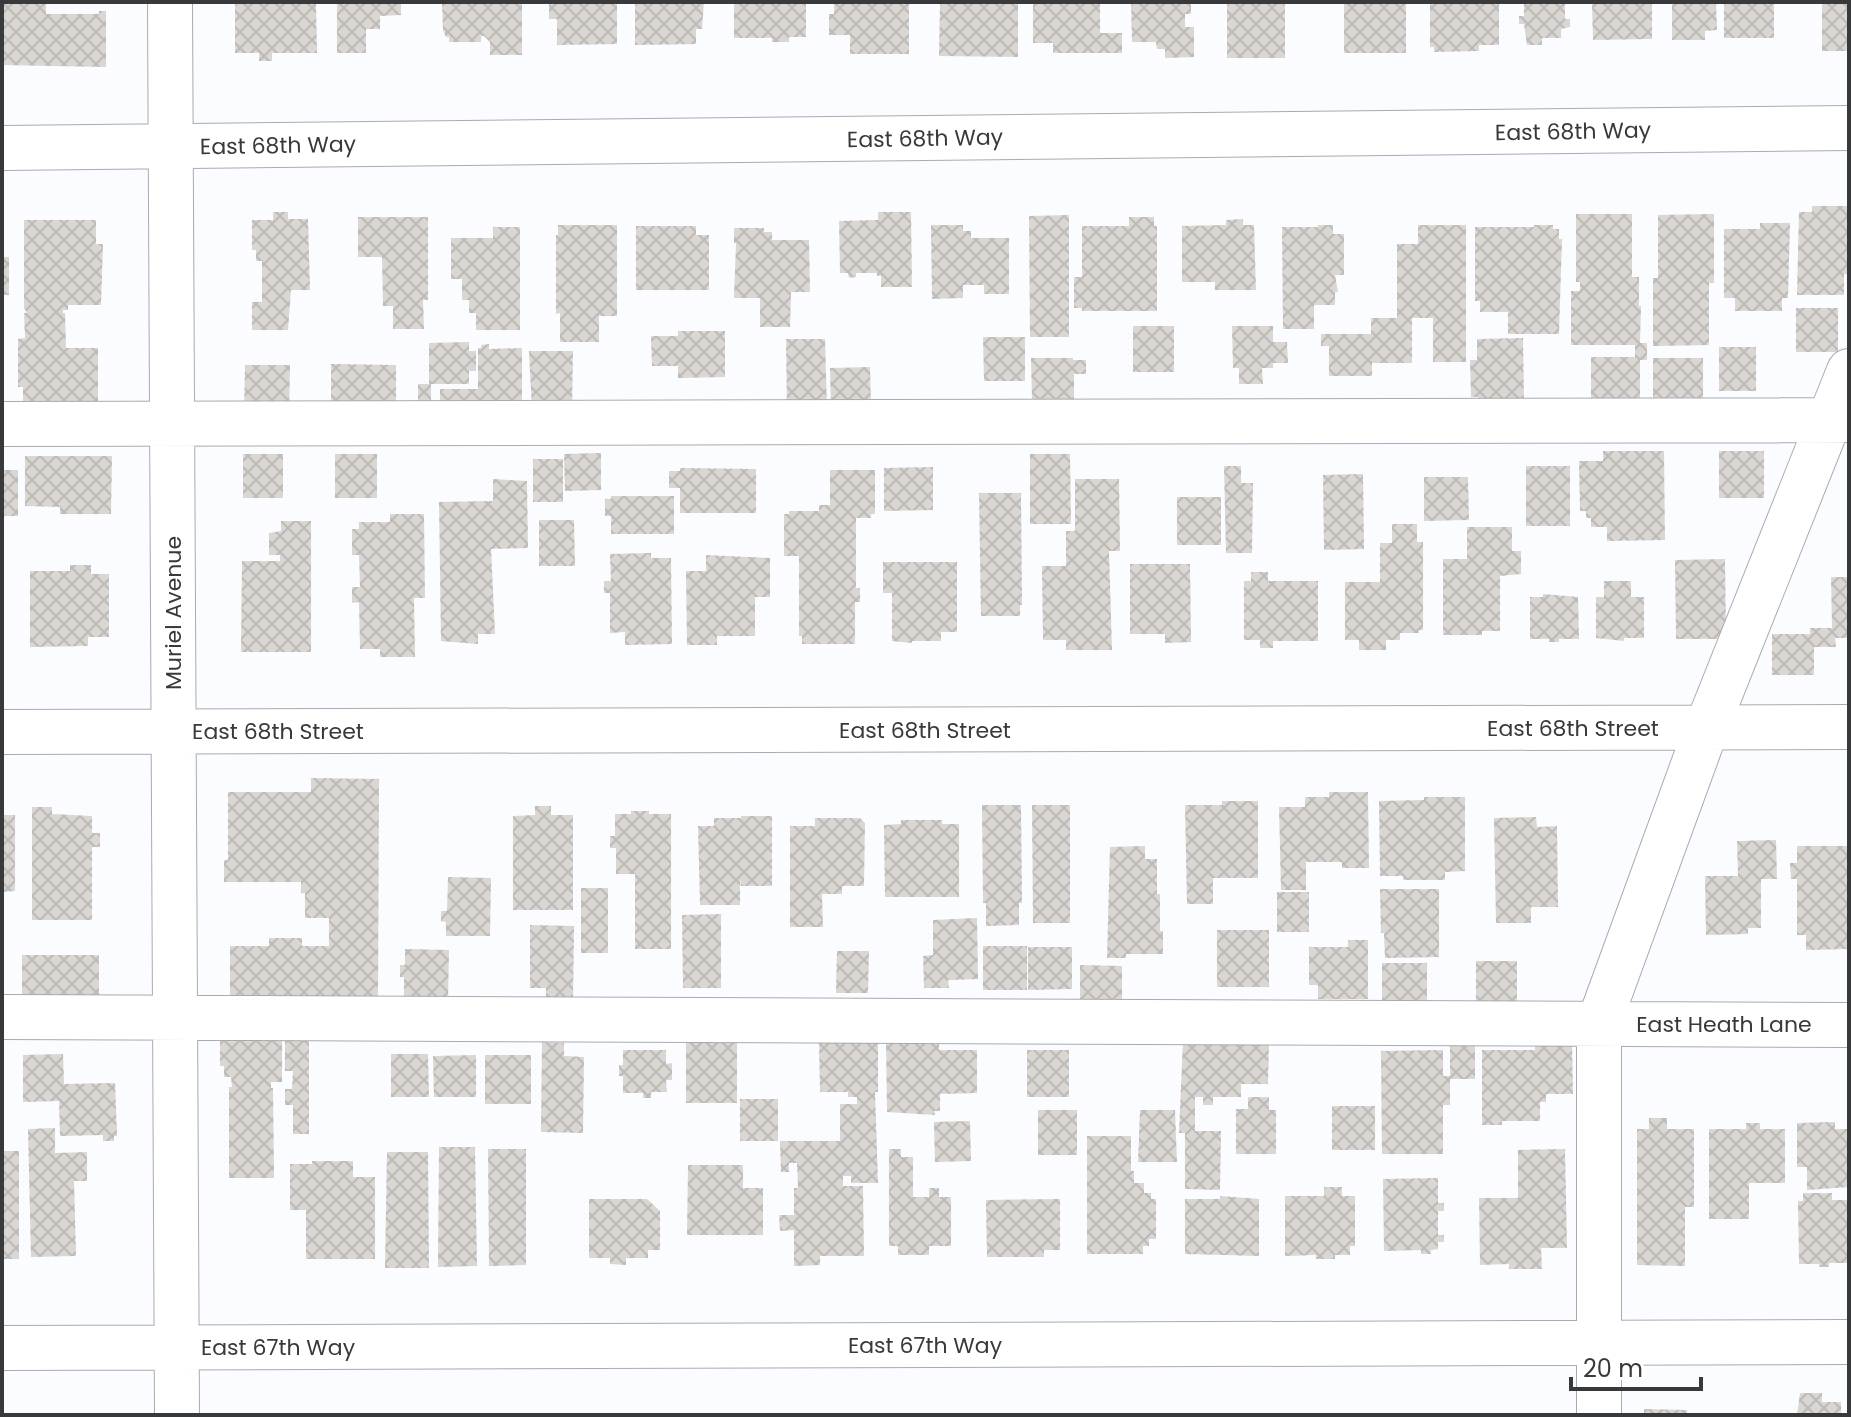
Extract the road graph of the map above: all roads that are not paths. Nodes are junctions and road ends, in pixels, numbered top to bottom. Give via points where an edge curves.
1 (170, 2) edge
2 (1849, 128) edge
3 (171, 147) junction
4 (2, 148) edge
5 (1849, 371) edge
6 (1840, 419) edge
7 (172, 422) junction
8 (2, 424) edge
9 (1707, 727) junction
10 (1849, 727) edge
11 (2, 732) edge
12 (174, 732) junction
13 (176, 1016) junction
14 (2, 1017) edge
15 (1599, 1023) junction
16 (1849, 1025) edge
17 (1849, 1342) edge
18 (1600, 1343) junction
19 (177, 1347) junction
20 (2, 1348) edge
21 (177, 1415) edge
22 (1599, 1415) edge

1 - 3 street, Muriel Avenue
2 - 3 street, East 68th Way
3 - 4 street, East 68th Way
3 - 7 street, Muriel Avenue
5 - 6 street
6 - 7 street
6 - 9 street
7 - 8 street
7 - 12 street, Muriel Avenue
9 - 10 street, East 68th Street
9 - 12 street, East 68th Street
9 - 15 street
11 - 12 street, East 68th Street
12 - 13 street, Muriel Avenue
13 - 14 street, East Heath Lane
13 - 15 street, East Heath Lane
13 - 19 street, Muriel Avenue
15 - 16 street, East Heath Lane
15 - 18 street
17 - 18 street, East 67th Way
18 - 19 street, East 67th Way
18 - 22 street
19 - 20 street, East 67th Way
19 - 21 street, Muriel Avenue

